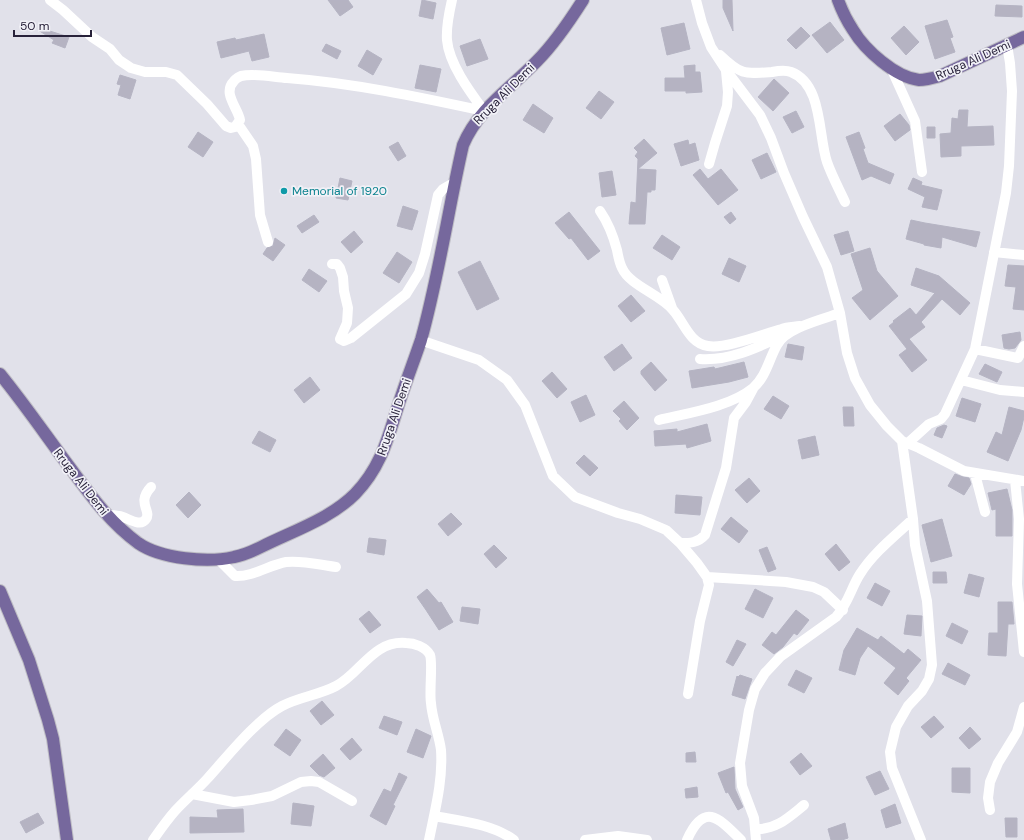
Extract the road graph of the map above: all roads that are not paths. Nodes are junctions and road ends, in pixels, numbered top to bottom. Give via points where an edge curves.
1 (50, 0) edge
2 (452, 0) edge
3 (583, 0) edge
4 (696, 0) edge
5 (838, 0) edge
6 (1024, 37) edge
7 (1007, 45) junction
8 (711, 47) junction
9 (891, 68) junction
10 (726, 70) junction
11 (484, 111) junction
12 (238, 124) junction
13 (710, 164) dead end
14 (922, 172) dead end
15 (455, 182) junction
16 (846, 202) dead end
17 (600, 211) dead end
18 (268, 242) dead end
19 (994, 252) junction
20 (1024, 255) edge
21 (332, 264) dead end
22 (662, 280) dead end
23 (673, 310) junction
24 (840, 313) junction
25 (800, 326) junction
26 (420, 340) junction
27 (1024, 346) edge
28 (975, 349) junction
29 (700, 359) dead end
30 (0, 374) edge
31 (961, 380) junction
32 (754, 387) junction
33 (1024, 392) edge
34 (659, 420) dead end
35 (905, 442) junction
36 (975, 474) junction
37 (1020, 480) edge
38 (151, 487) dead end
39 (985, 512) dead end
40 (106, 515) junction
41 (913, 518) junction
42 (680, 543) junction
43 (218, 559) junction
44 (336, 566) dead end
45 (707, 577) junction
46 (0, 591) edge
47 (842, 610) junction
48 (1024, 652) edge
49 (688, 694) dead end
50 (1024, 707) edge
51 (192, 794) junction
52 (352, 801) dead end
53 (804, 805) dead end
54 (990, 810) dead end
55 (434, 816) junction
56 (756, 829) junction
57 (67, 840) edge
58 (153, 840) edge
59 (429, 840) edge
60 (514, 840) edge
61 (584, 840) edge
62 (647, 840) edge
63 (687, 840) edge
64 (741, 840) edge
65 (756, 840) edge
66 (921, 840) edge

1 - 12 street via 131,68 177,75 226,126 231,128
2 - 11 street via 447,25 448,49 462,78
3 - 11 main road, Rruga Ali Demi via 553,44
4 - 8 street
5 - 9 main road, Rruga Ali Demi via 854,32
6 - 7 main road, Rruga Ali Demi
7 - 9 main road, Rruga Ali Demi via 929,79 919,80 905,76
7 - 19 street via 1012,91 1008,166 1006,193
8 - 10 street
8 - 16 street via 740,71 790,72 810,88 819,115 827,164
9 - 14 street via 915,121
10 - 13 street via 727,106 714,143
10 - 24 street via 760,115 771,138 827,267
11 - 12 street via 358,87 309,80 240,76 230,87 230,96 240,120
11 - 15 main road, Rruga Ali Demi via 468,133 463,145
12 - 18 street via 254,146 260,215
15 - 21 street via 438,195 419,273 406,294 344,341 340,339 347,323 348,308 340,268 337,264
15 - 26 main road, Rruga Ali Demi
17 - 23 street via 609,224 621,267 626,275 662,299
19 - 20 street
19 - 28 street
22 - 23 street
23 - 25 street via 691,336 699,344 708,346 743,341 784,328
24 - 25 street
24 - 35 street via 847,353 855,378 870,406
25 - 29 street via 749,351 720,359
25 - 32 street via 777,344 763,376
26 - 42 street via 479,360 507,380 525,405 553,476 575,497 654,523
26 - 43 main road, Rruga Ali Demi via 382,456 354,495 336,510 294,532 249,553
27 - 28 street via 1018,358
28 - 31 street
30 - 40 main road, Rruga Ali Demi
31 - 33 street via 1000,390
31 - 35 street via 941,419 929,424
32 - 34 street via 725,402
32 - 42 street via 734,418 726,468 705,535 696,542
35 - 36 street
35 - 41 street
36 - 37 street
36 - 39 street
37 - 48 street via 1017,584
38 - 40 street via 143,499 147,515 142,522
40 - 43 main road, Rruga Ali Demi via 140,545 170,557
41 - 47 street via 869,562
41 - 66 street via 915,545 927,601 932,665 929,679 908,706 896,727 890,752 892,768
42 - 45 street
43 - 44 street via 236,576 250,575 285,562
45 - 47 street via 786,582 813,587 824,592
45 - 49 street via 709,585 700,621
46 - 57 main road via 29,660 48,720
47 - 56 street via 780,657 755,689 748,710 740,763 742,786
50 - 54 street via 1017,732 990,782
51 - 52 street via 234,802 251,800 272,796 310,780 319,782
51 - 55 street via 273,712 283,705 338,686 380,650 393,644 406,643 418,645 430,655 431,704 441,751 440,789
51 - 58 street via 174,812
53 - 56 street via 772,827
55 - 59 street
55 - 60 street via 486,827
56 - 65 street
61 - 62 street via 618,836
63 - 64 street via 700,819 709,817 718,820

